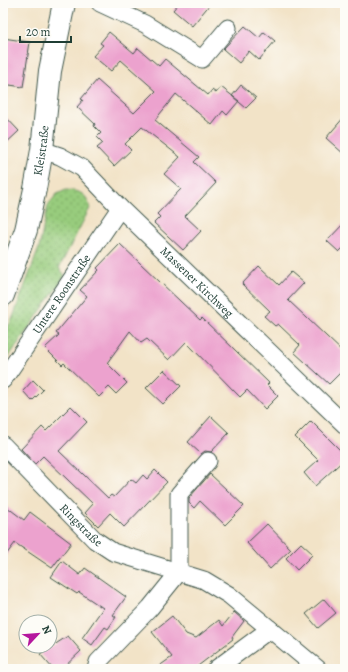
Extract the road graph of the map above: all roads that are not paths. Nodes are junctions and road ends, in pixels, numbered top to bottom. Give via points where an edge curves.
1 (64, 3) edge
2 (100, 3) edge
3 (228, 28) dead end
4 (42, 150) junction
5 (120, 208) junction
6 (3, 295) edge
7 (3, 380) edge
8 (345, 425) edge
9 (3, 446) edge
10 (208, 461) dead end
11 (180, 572) junction
12 (270, 629) junction
13 (96, 669) edge
14 (216, 669) edge
15 (318, 669) edge

1 - 4 main road, Kleistraße via 50,71
2 - 3 street via 145,24 202,59
4 - 5 street, Massener Kirchweg via 82,168
4 - 6 main road, Kleistraße via 26,230
5 - 7 street, Untere Roonstraße
5 - 8 street, Massener Kirchweg
9 - 11 street, Ringstraße via 95,540 113,552
10 - 11 street via 179,494
11 - 12 street, Ringstraße via 204,580 229,595
11 - 13 street via 150,608 98,662
12 - 14 street
12 - 15 street, Ringstraße

